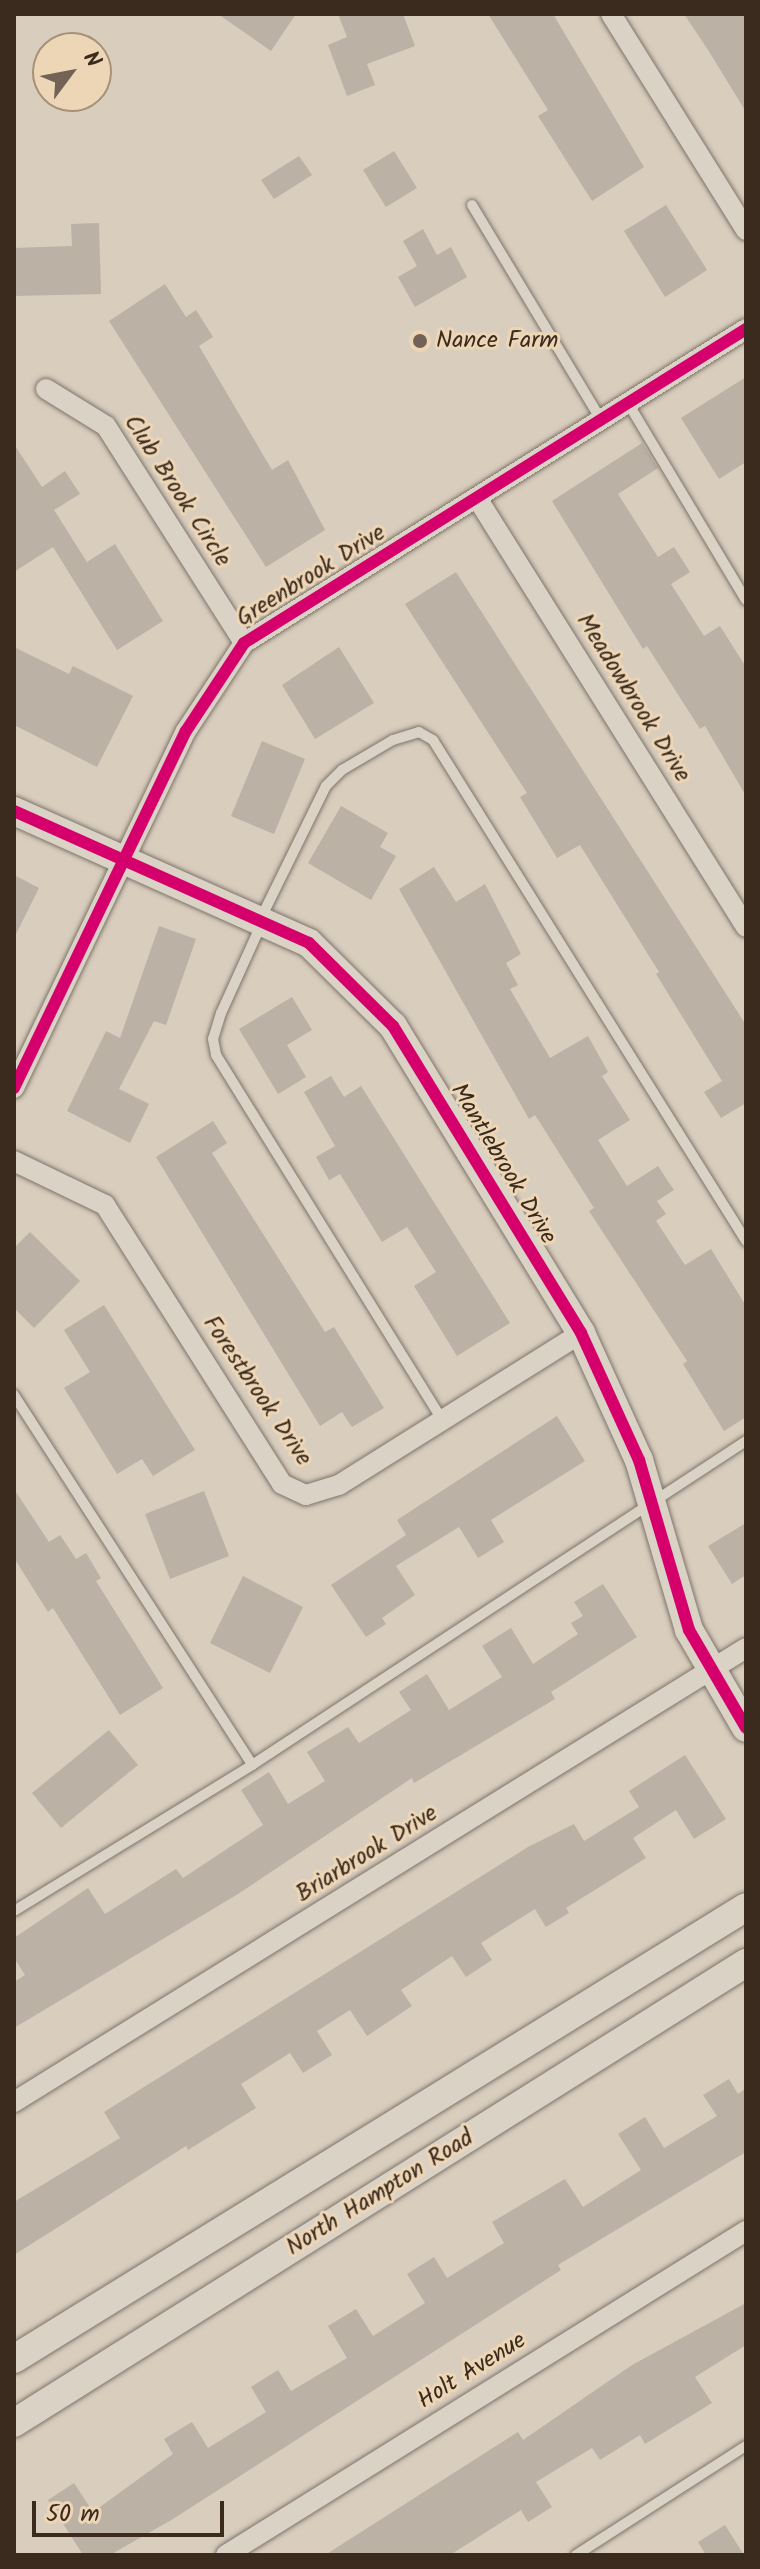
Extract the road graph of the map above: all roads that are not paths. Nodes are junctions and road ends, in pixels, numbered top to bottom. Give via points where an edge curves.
1 (611, 14) edge
2 (472, 205) dead end
3 (746, 230) edge
4 (746, 329) edge
5 (46, 389) dead end
6 (628, 403) junction
7 (601, 420) junction
8 (477, 498) junction
9 (746, 600) edge
10 (244, 643) junction
11 (14, 811) edge
12 (122, 864) junction
13 (260, 922) junction
14 (746, 927) edge
15 (14, 1088) edge
16 (14, 1161) edge
17 (746, 1241) edge
18 (581, 1333) junction
19 (14, 1395) edge
20 (442, 1420) junction
21 (746, 1441) edge
22 (650, 1503) junction
23 (746, 1648) edge
24 (710, 1671) junction
25 (746, 1728) edge
26 (252, 1765) junction
27 (746, 1907) edge
28 (14, 1911) edge
29 (746, 1963) edge
30 (14, 2102) edge
31 (746, 2231) edge
32 (14, 2359) edge
33 (14, 2423) edge
34 (746, 2446) edge
35 (226, 2555) edge
36 (576, 2555) edge

1 - 3 street
2 - 7 lane
4 - 6 street, Greenbrook Drive
5 - 10 street, Club Brook Circle via 106,426
6 - 7 street, Greenbrook Drive
6 - 9 lane
7 - 8 street, Greenbrook Drive
8 - 10 street, Greenbrook Drive
8 - 14 street, Meadowbrook Drive
10 - 12 street, Greenbrook Drive via 186,731
11 - 12 main road, Mantlebrook Drive
12 - 13 main road, Mantlebrook Drive
12 - 15 street, Greenbrook Drive
13 - 17 lane via 326,786 342,770 393,740 419,732 433,740
13 - 18 main road, Mantlebrook Drive via 309,943 393,1026
13 - 20 lane via 221,1013 213,1039 216,1055
16 - 20 street, Forestbrook Drive via 105,1205 282,1484 306,1495 339,1485
18 - 20 street, Forestbrook Drive
18 - 22 main road, Mantlebrook Drive via 639,1460
19 - 26 lane
21 - 22 lane
22 - 24 main road, Mantlebrook Drive via 689,1630
22 - 26 lane
23 - 24 street, Briarbrook Drive
24 - 25 main road, Mantlebrook Drive
24 - 30 street, Briarbrook Drive
26 - 28 lane
27 - 32 main road, North Hampton Road
29 - 33 main road, North Hampton Road
31 - 35 street, Holt Avenue
34 - 36 lane

